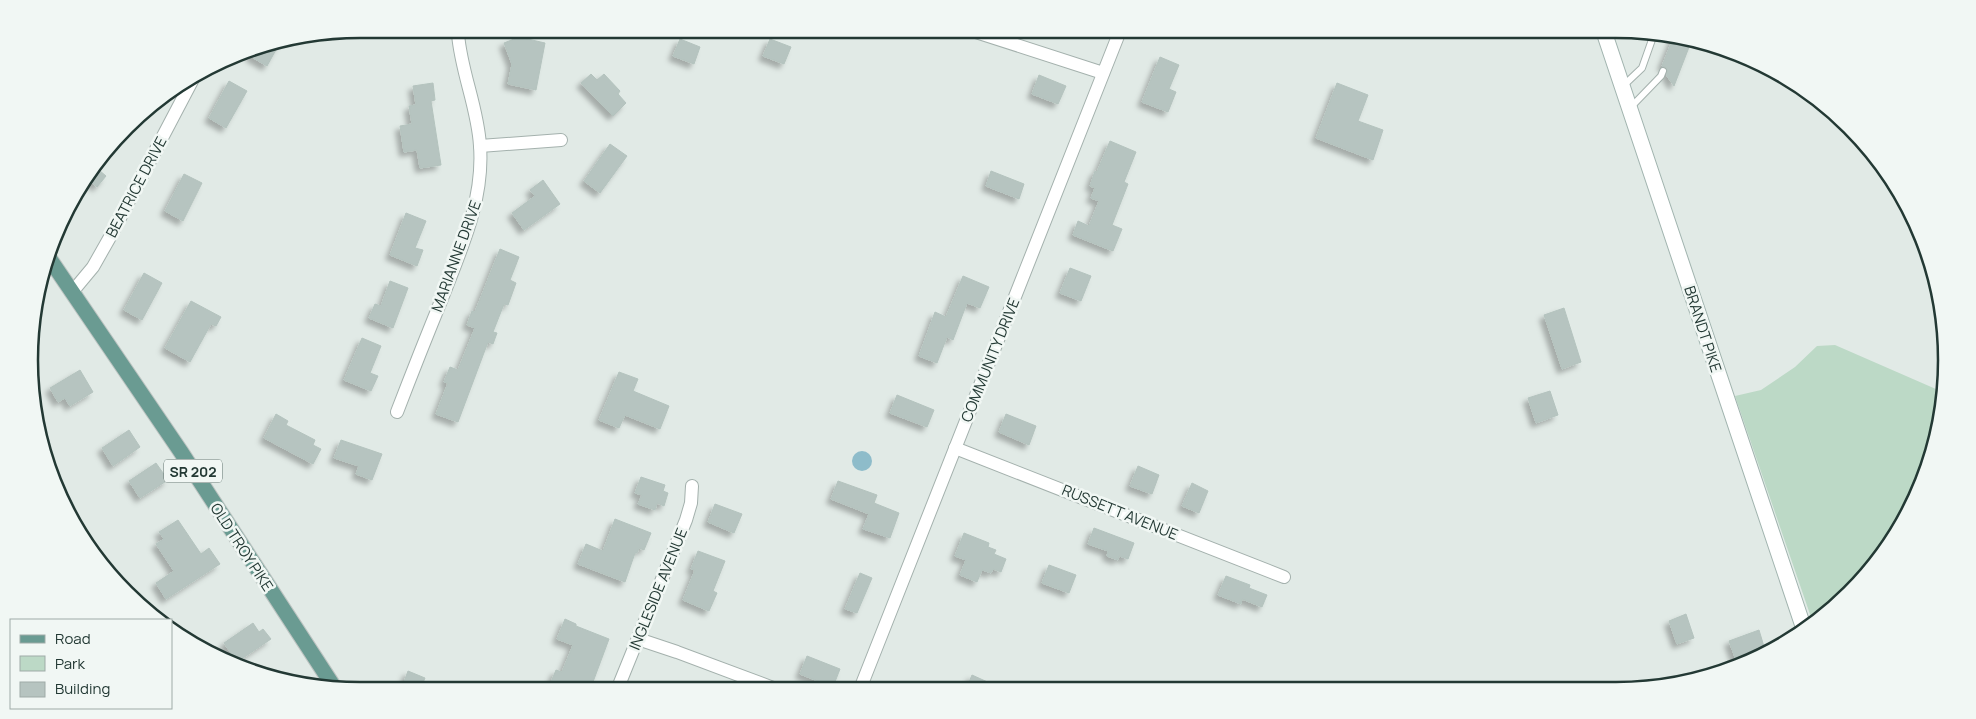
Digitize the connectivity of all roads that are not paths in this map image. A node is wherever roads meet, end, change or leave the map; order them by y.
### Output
1 (459, 38) edge
2 (994, 38) edge
3 (1117, 38) edge
4 (1606, 38) edge
5 (1652, 39) edge
6 (1664, 71) dead end
7 (1103, 74) junction
8 (189, 87) edge
9 (1622, 87) junction
10 (1629, 108) junction
11 (561, 140) dead end
12 (480, 146) junction
13 (53, 262) edge
14 (73, 291) junction
15 (396, 412) dead end
16 (955, 448) junction
17 (692, 486) dead end
18 (1284, 577) dead end
19 (1802, 622) edge
20 (638, 639) junction
21 (330, 680) edge
22 (620, 682) edge
23 (757, 682) edge
24 (863, 682) edge

1 - 12 street, MARIANNE DRIVE
2 - 7 street
3 - 7 street, COMMUNITY DRIVE
4 - 9 main road, BRANDT PIKE
5 - 9 lane
6 - 10 lane
7 - 16 street, COMMUNITY DRIVE
8 - 14 street, BEATRICE DRIVE
9 - 10 main road, BRANDT PIKE
10 - 19 main road, BRANDT PIKE
11 - 12 street
12 - 15 street, MARIANNE DRIVE
13 - 14 main road, OLD TROY PIKE / SR 202
14 - 21 main road, OLD TROY PIKE / SR 202
16 - 18 street, RUSSETT AVENUE
16 - 24 street, COMMUNITY DRIVE
17 - 20 street, INGLESIDE AVENUE
20 - 22 street, INGLESIDE AVENUE
20 - 23 street

